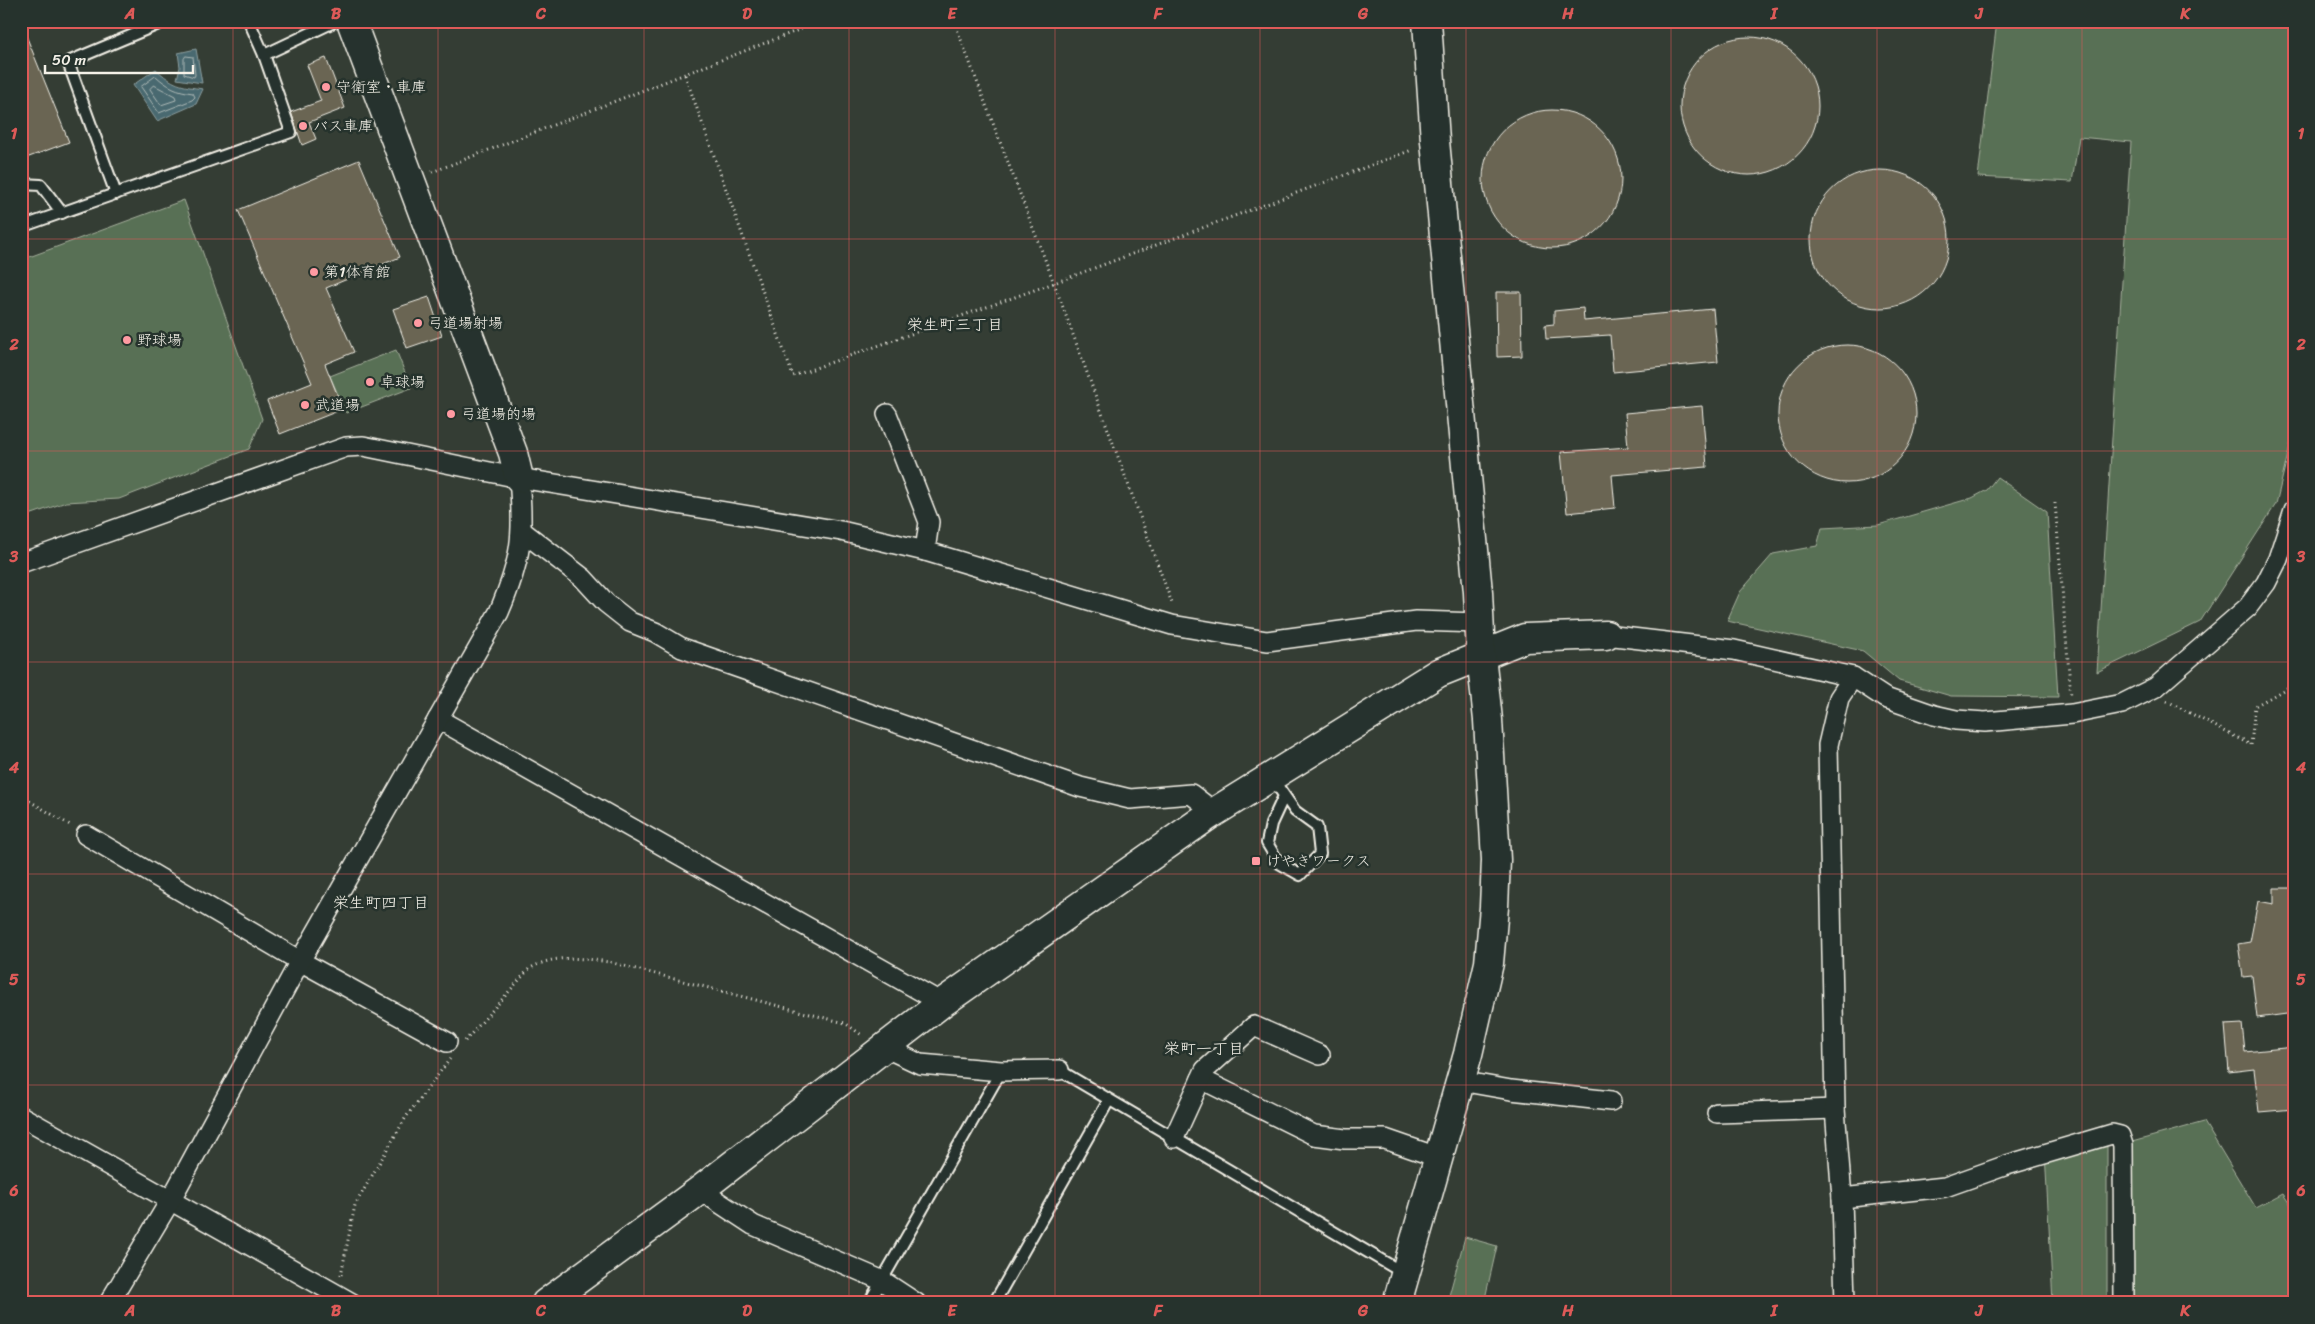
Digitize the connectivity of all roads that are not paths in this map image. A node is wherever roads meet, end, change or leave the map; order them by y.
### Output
1 (166, 21) edge
2 (249, 21) edge
3 (336, 21) edge
4 (351, 21) edge
5 (1427, 21) edge
6 (264, 55) junction
7 (21, 184) edge
8 (116, 194) junction
9 (62, 213) junction
10 (21, 227) edge
11 (887, 414) dead end
12 (519, 478) junction
13 (2294, 510) edge
14 (522, 531) junction
15 (925, 550) junction
16 (21, 563) edge
17 (1479, 623) junction
18 (1606, 634) joint
19 (1481, 656) junction
20 (1853, 677) junction
21 (438, 719) junction
22 (1277, 786) junction
23 (1208, 816) junction
24 (86, 834) road end
25 (300, 961) junction
26 (942, 1002) junction
27 (875, 1042) junction
28 (455, 1046) road end
29 (1320, 1054) dead end
30 (1058, 1070) joint
31 (1001, 1071) junction
32 (1201, 1079) junction
33 (1460, 1081) junction
34 (1109, 1100) junction
35 (1611, 1101) dead end
36 (1835, 1109) junction
37 (1717, 1113) dead end
38 (21, 1116) edge
39 (1174, 1138) junction
40 (1437, 1157) junction
41 (700, 1190) junction
42 (1842, 1198) junction
43 (170, 1201) junction
44 (1406, 1274) junction
45 (881, 1280) junction
46 (345, 1299) edge
47 (553, 1301) edge
48 (109, 1303) edge
49 (869, 1303) edge
50 (916, 1303) edge
51 (994, 1303) edge
52 (1397, 1303) edge
53 (1845, 1303) edge
54 (2124, 1303) edge

1 - 8 lane
2 - 6 lane
3 - 6 lane
4 - 12 street
5 - 17 street
6 - 8 lane
7 - 9 lane
8 - 9 lane
9 - 10 lane
11 - 15 street
12 - 14 street
12 - 15 street
12 - 16 street
13 - 20 street
14 - 21 street
14 - 23 street
15 - 17 street
17 - 19 street
18 - 19 street
18 - 20 street
19 - 22 street
19 - 33 street
20 - 36 street
21 - 25 street
21 - 26 street
22 - 22 lane
22 - 23 street
23 - 26 street
24 - 25 street
25 - 28 street
25 - 43 street
26 - 27 street
27 - 31 street
27 - 41 street
29 - 32 street
30 - 31 street
30 - 34 lane
31 - 45 lane
32 - 39 street
32 - 40 street
33 - 35 street
33 - 40 street
34 - 39 lane
34 - 51 lane
36 - 37 street
36 - 42 street
38 - 43 street
39 - 44 lane
40 - 44 street
41 - 45 street
41 - 47 street
42 - 53 street
42 - 54 street
43 - 46 street
43 - 48 street
44 - 52 street
45 - 49 lane
45 - 50 street

